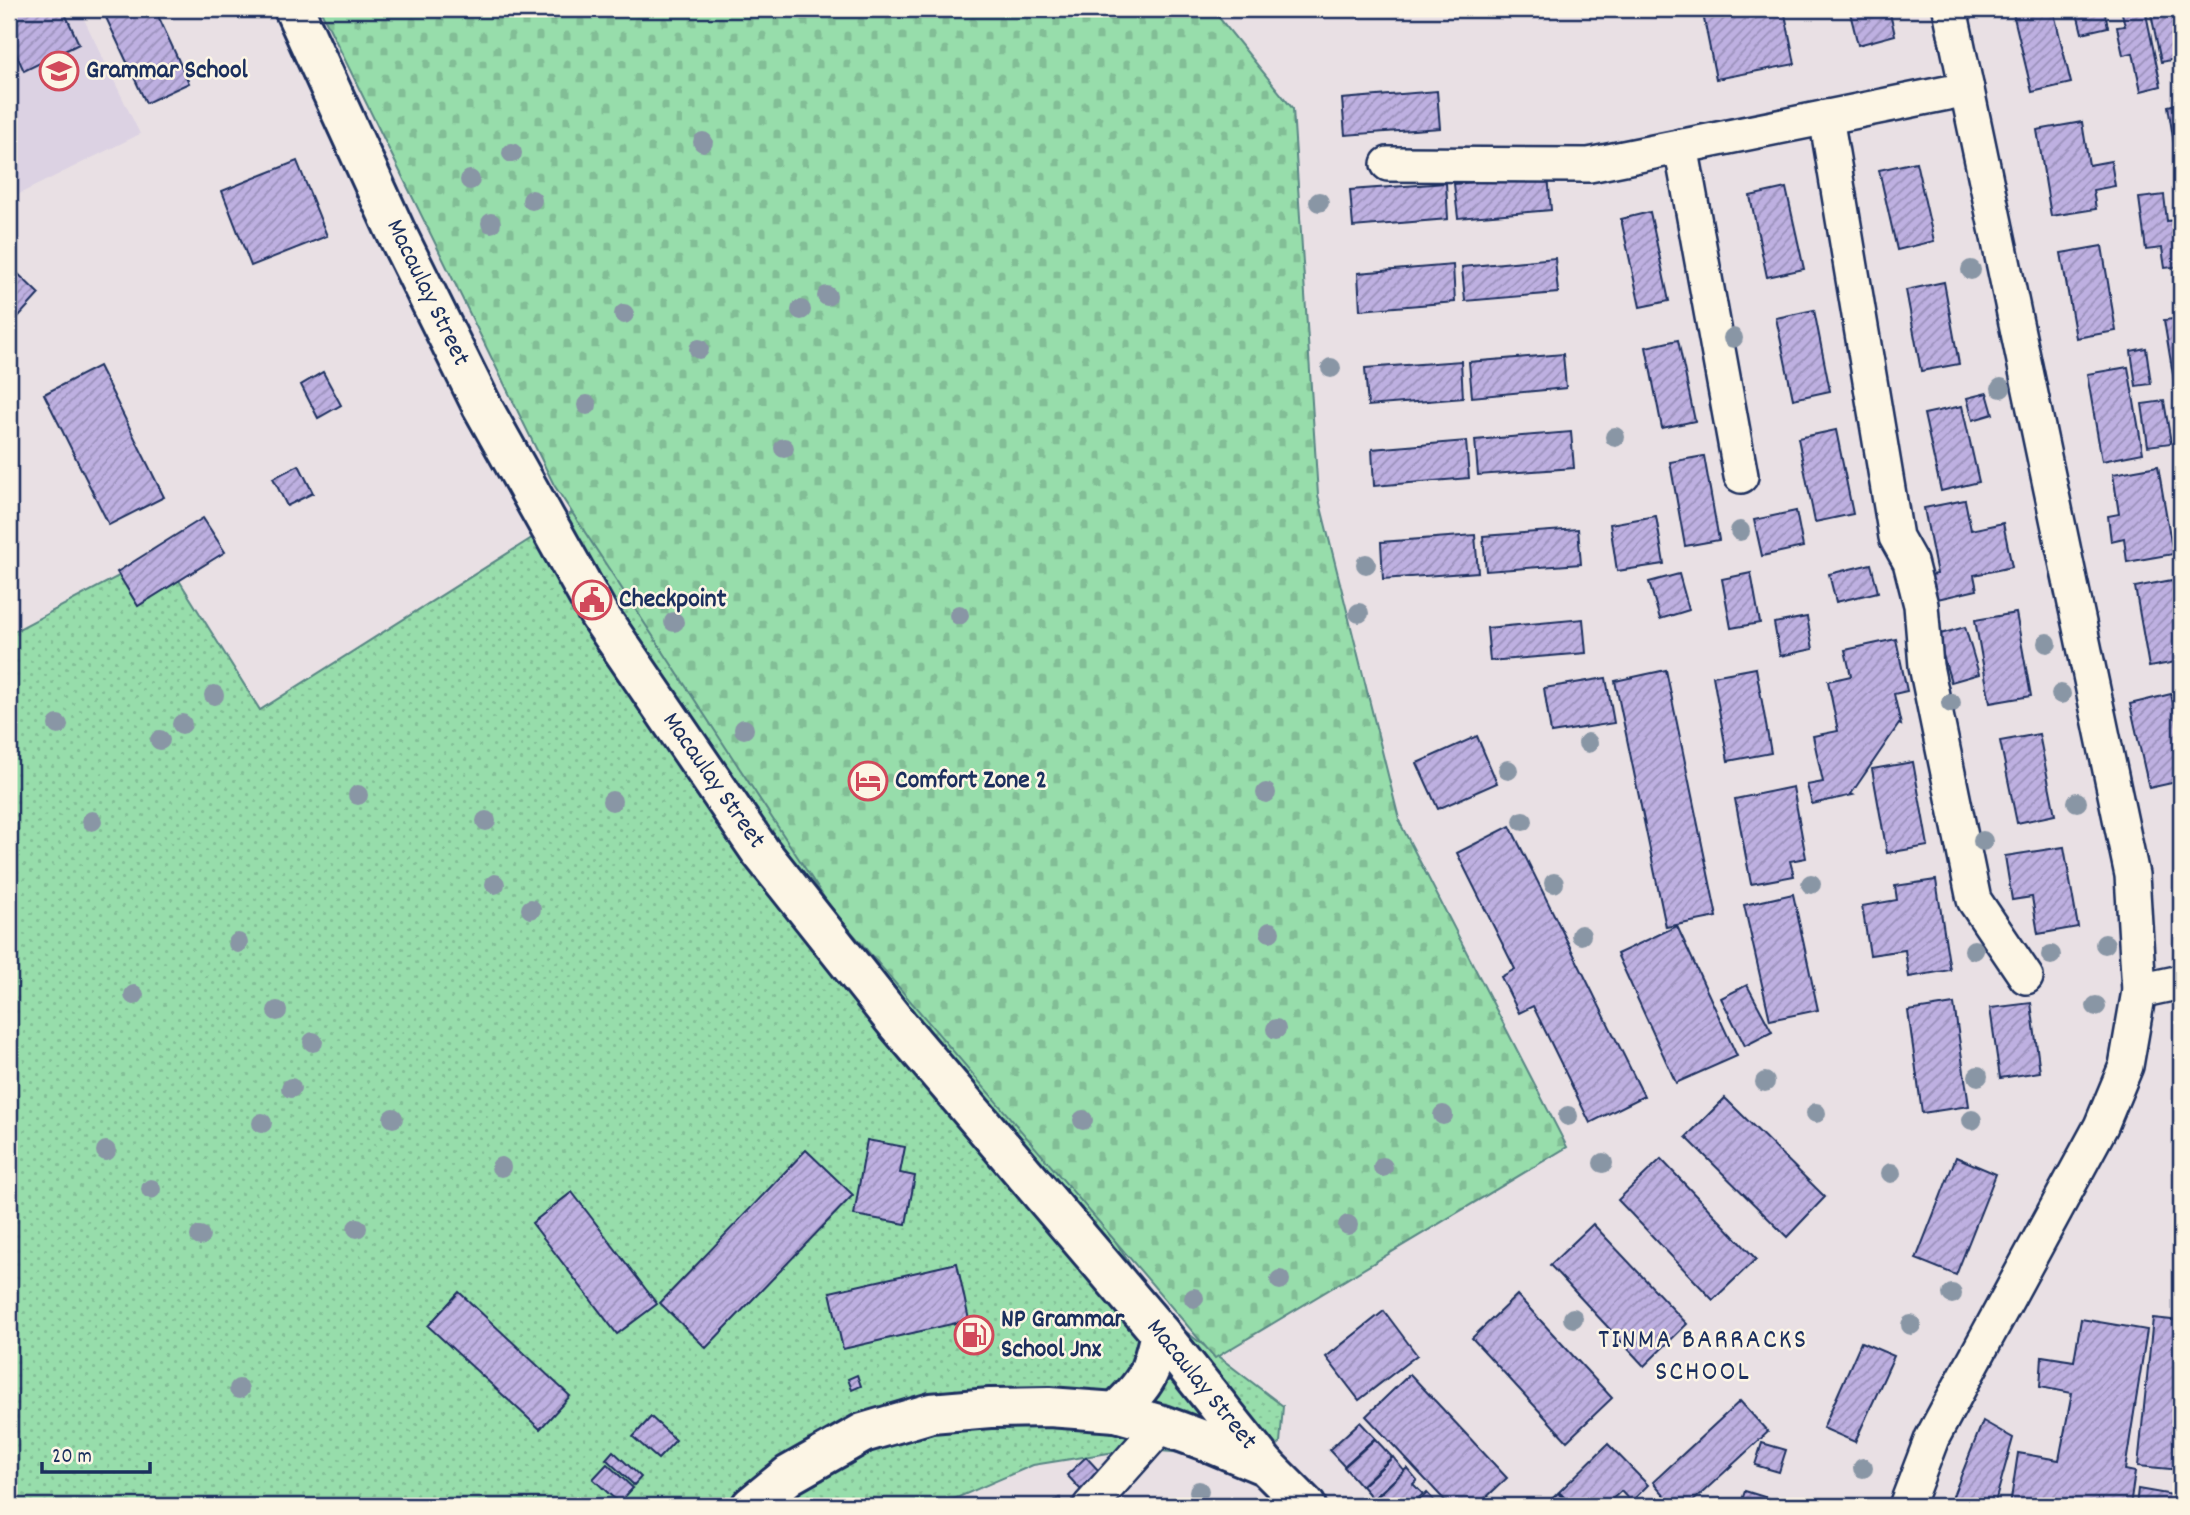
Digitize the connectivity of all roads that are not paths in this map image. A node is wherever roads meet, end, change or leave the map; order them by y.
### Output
1 (294, 9) edge
2 (1950, 9) edge
3 (1967, 89) junction
4 (1826, 117) junction
5 (1681, 146) junction
6 (1388, 164) dead end
7 (1741, 476) dead end
8 (2026, 977) dead end
9 (2181, 982) edge
10 (2139, 991) junction
11 (1160, 1334) junction
12 (1116, 1412) junction
13 (1162, 1425) junction
14 (1266, 1466) junction
15 (751, 1506) edge
16 (1090, 1506) edge
17 (1306, 1506) edge
18 (1906, 1506) edge

1 - 11 street, Macaulay Street
2 - 3 street
3 - 4 street
3 - 10 street
4 - 5 street
4 - 8 street
5 - 6 street
5 - 7 street
9 - 10 street
10 - 18 street
11 - 12 street
11 - 14 street, Macaulay Street
12 - 13 street
12 - 15 street
13 - 14 street
13 - 16 street
14 - 17 street, Macaulay Street

